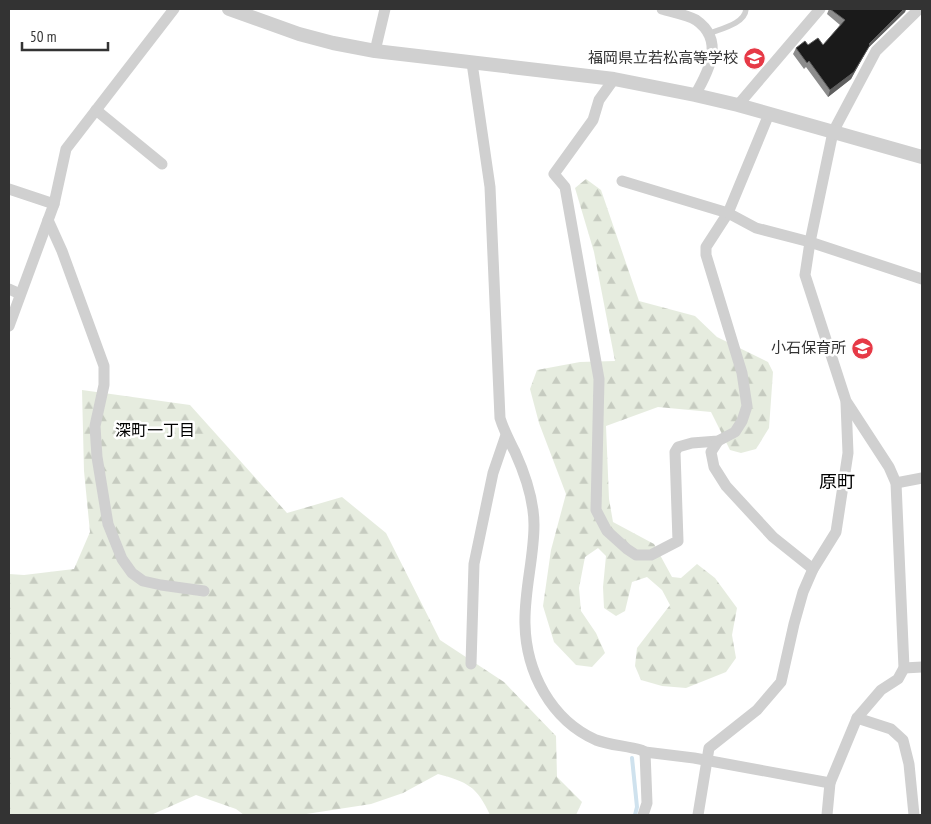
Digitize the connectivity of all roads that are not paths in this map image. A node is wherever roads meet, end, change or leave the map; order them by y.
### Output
1 (174, 9) edge
2 (229, 9) edge
3 (385, 9) edge
4 (662, 9) edge
5 (746, 9) edge
6 (820, 9) edge
7 (919, 9) edge
8 (708, 34) junction
9 (375, 51) junction
10 (472, 63) junction
11 (614, 79) junction
12 (695, 95) junction
13 (738, 105) junction
14 (96, 110) junction
15 (769, 114) junction
16 (833, 132) junction
17 (922, 157) edge
18 (162, 164) dead end
19 (622, 181) dead end
20 (9, 189) edge
21 (54, 204) junction
22 (728, 213) junction
23 (48, 220) junction
24 (810, 242) junction
25 (921, 274) edge
26 (9, 289) edge
27 (20, 294) junction
28 (9, 326) edge
29 (846, 401) junction
30 (506, 436) junction
31 (718, 441) junction
32 (922, 478) edge
33 (896, 483) junction
34 (813, 569) junction
35 (204, 591) dead end
36 (471, 664) dead end
37 (922, 667) edge
38 (904, 668) junction
39 (857, 718) junction
40 (645, 752) junction
41 (708, 762) junction
42 (830, 783) junction
43 (643, 815) edge
44 (698, 815) edge
45 (827, 815) edge
46 (914, 815) edge

1 - 14 street
2 - 9 street
3 - 9 street
4 - 8 street
5 - 8 lane
6 - 13 street
7 - 16 street
8 - 12 street
9 - 10 street
10 - 11 street
10 - 30 street
11 - 12 street
11 - 31 street
12 - 13 street
13 - 15 street
14 - 18 street
14 - 21 street
15 - 16 street
15 - 22 street
16 - 17 street
16 - 24 street
19 - 22 street
20 - 21 street
21 - 23 street
22 - 24 street
22 - 31 street
23 - 27 street
23 - 35 street
24 - 25 street
24 - 29 street
26 - 27 street
27 - 28 street
29 - 33 street
29 - 34 street
30 - 36 street
30 - 40 street
31 - 34 street
32 - 33 street
33 - 38 street
34 - 41 street
37 - 38 street
38 - 39 street
39 - 42 street
39 - 46 street
40 - 41 street
40 - 43 street
41 - 42 street
41 - 44 street
42 - 45 street

